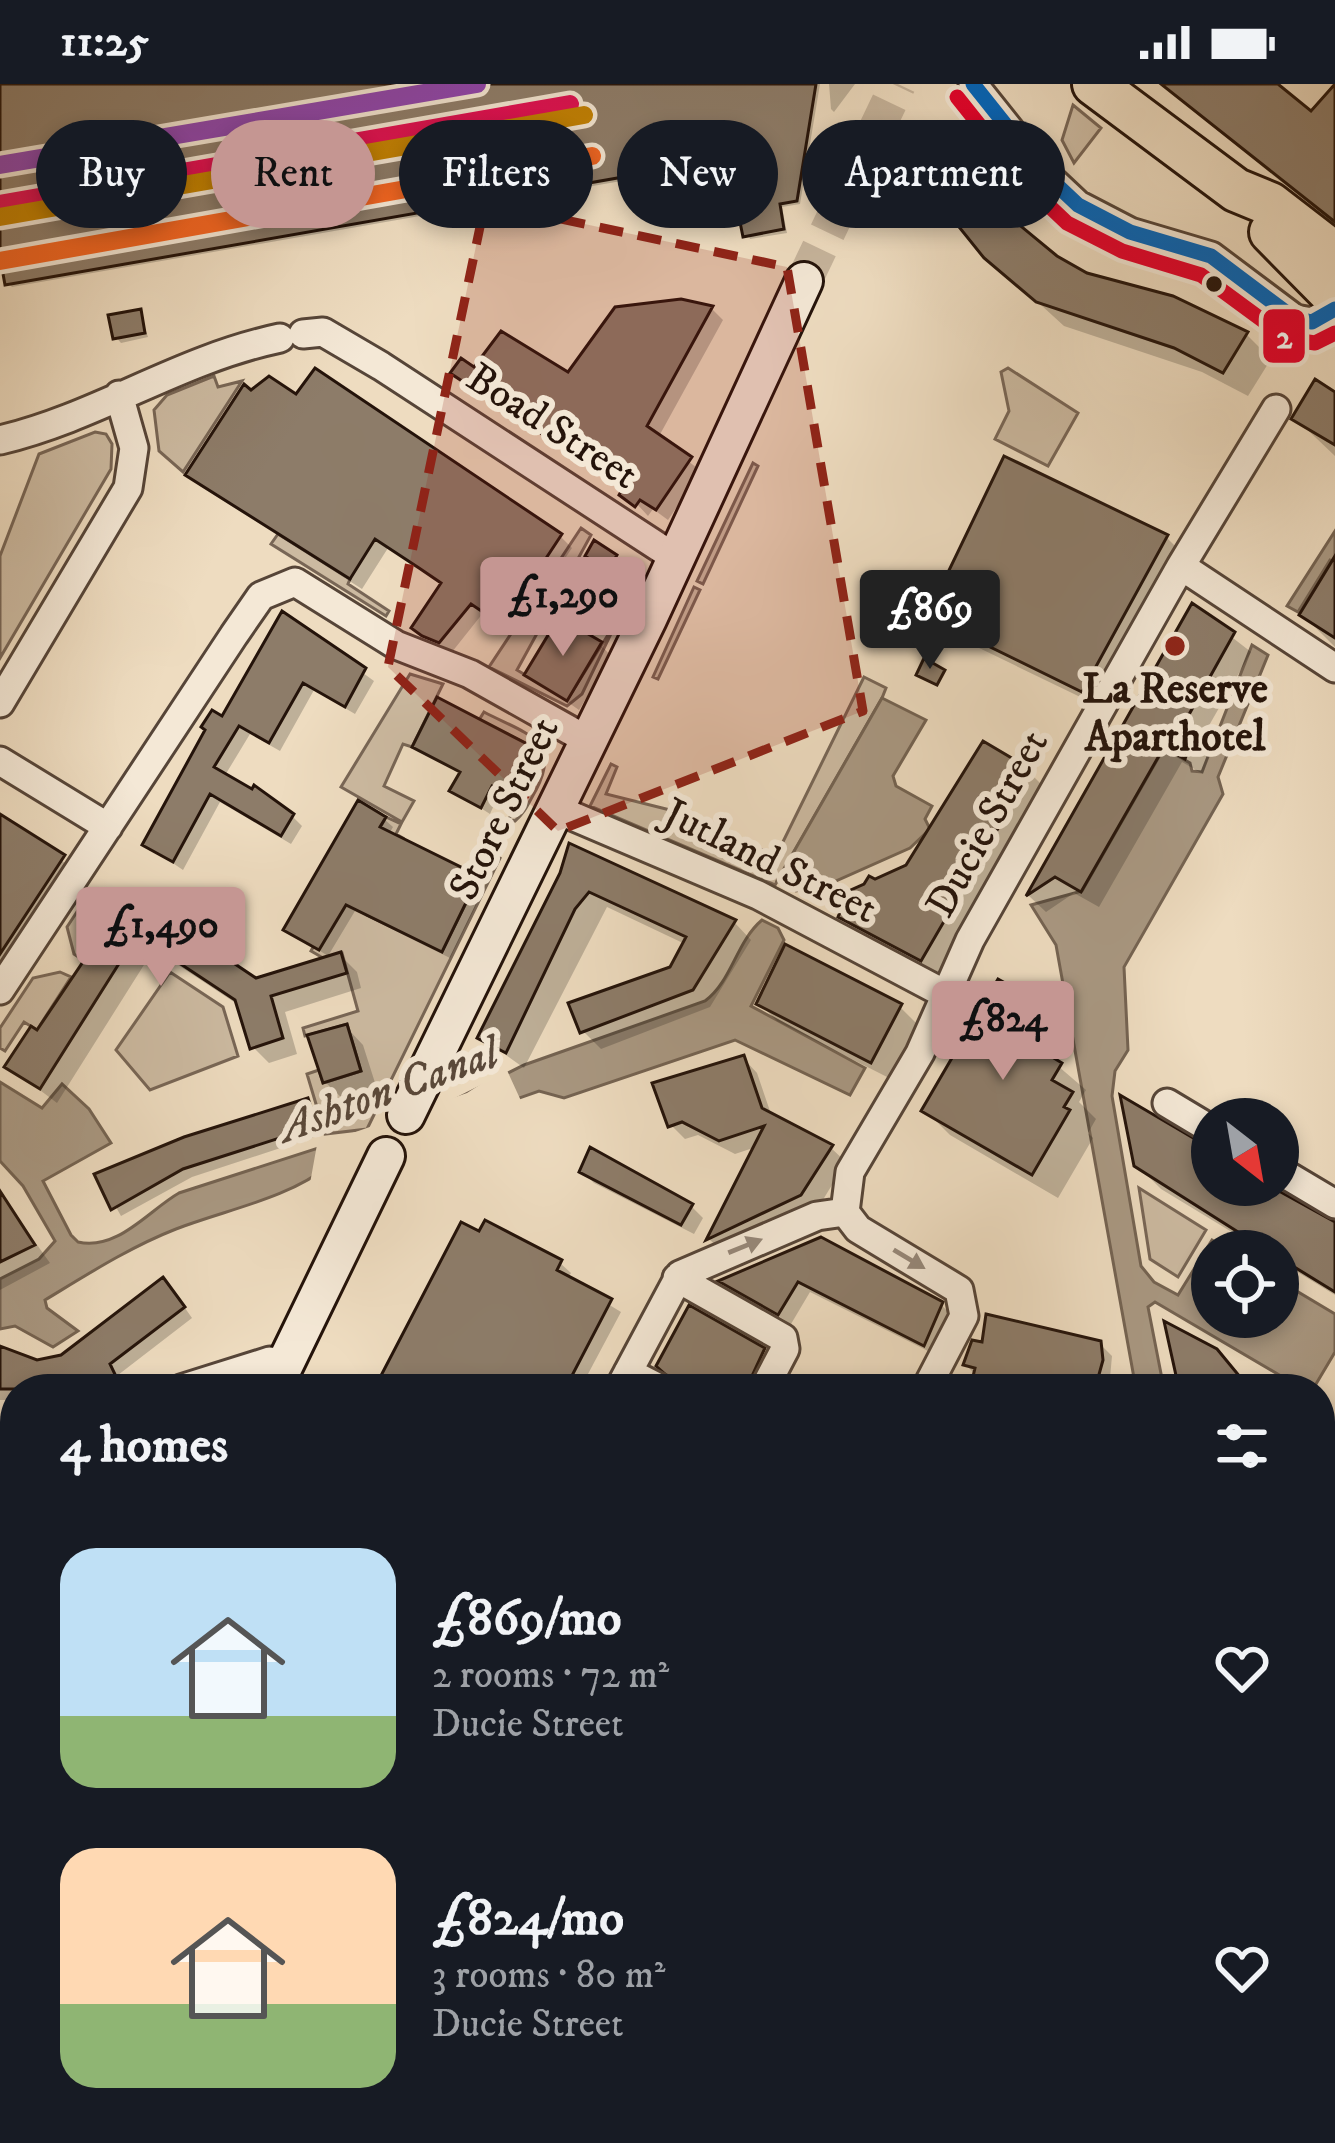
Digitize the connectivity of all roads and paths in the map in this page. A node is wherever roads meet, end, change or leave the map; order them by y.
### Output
1 (973, 84) edge
2 (1094, 84) edge
3 (1236, 190) junction
4 (1335, 254) edge
5 (804, 281) tunnel mouth
6 (1329, 308) edge
7 (119, 395) junction
8 (1276, 409) dead end
9 (0, 440) edge
10 (677, 559) junction
11 (1180, 566) junction
12 (1335, 668) edge
13 (0, 703) edge
14 (589, 741) junction
15 (0, 761) edge
16 (556, 809) junction
17 (108, 827) junction
18 (0, 990) edge
19 (945, 994) junction
20 (1167, 1103) dead end
21 (406, 1114) dead end
22 (1191, 1117) edge
23 (386, 1156) dead end
24 (1299, 1183) edge
25 (1335, 1204) edge
26 (845, 1212) junction
27 (677, 1279) junction
28 (229, 1374) edge
29 (276, 1374) edge
30 (279, 1374) edge
31 (626, 1374) edge
32 (772, 1374) edge
33 (934, 1374) edge

1 - 6 street
2 - 3 main road
3 - 4 main road
3 - 6 main road
5 - 10 street, Store Street
7 - 9 street
7 - 10 street, Boad Street
7 - 13 street
8 - 11 street, Ducie Street
10 - 14 street, Store Street
11 - 12 street
11 - 19 street, Ducie Street
14 - 16 street, Store Street
14 - 17 street
15 - 17 street
16 - 19 street, Jutland Street
16 - 21 street, Store Street
17 - 18 street
19 - 26 street, Ducie Street
20 - 22 street
23 - 30 street
24 - 25 street
27 -> 26 street
26 -> 33 street
27 - 31 street
27 - 32 street
28 - 29 street

